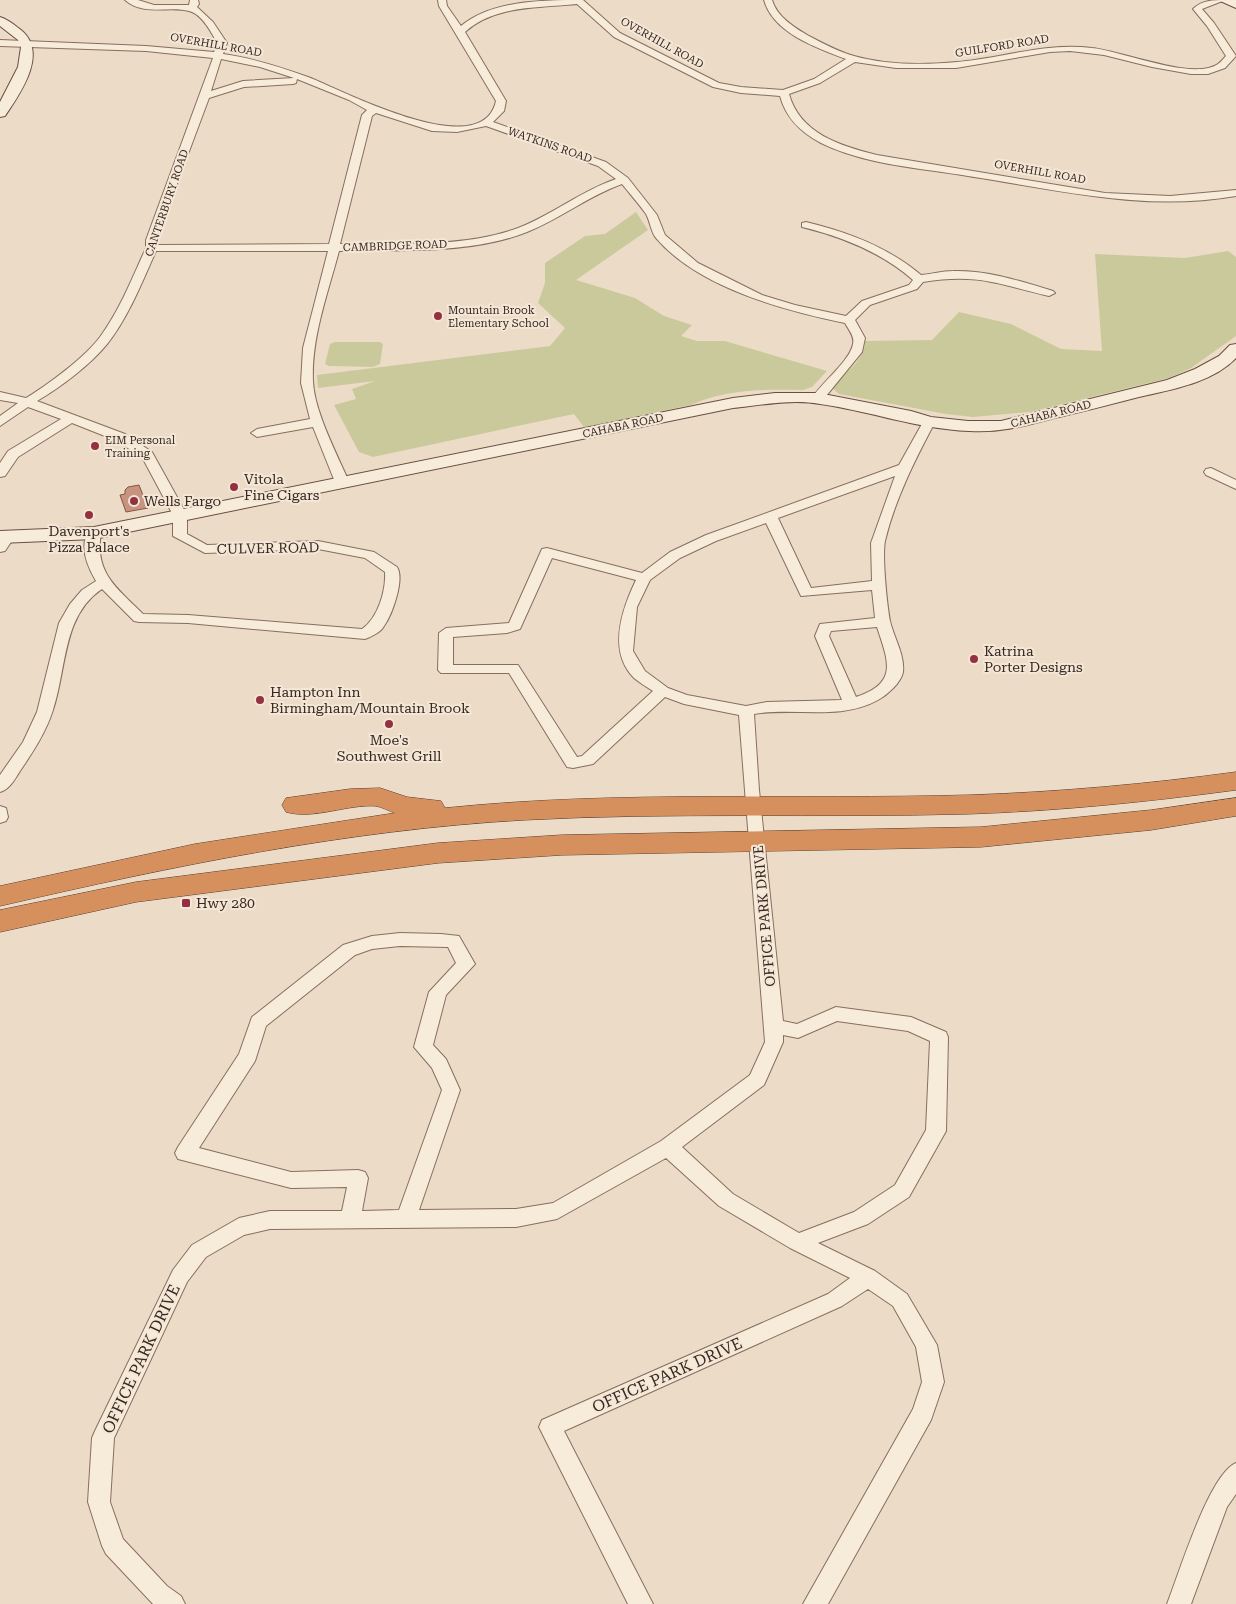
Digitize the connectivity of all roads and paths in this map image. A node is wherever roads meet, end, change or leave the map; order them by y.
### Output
1 (129, 0) edge
2 (442, 0) edge
3 (768, 0) edge
4 (1222, 0) edge
5 (579, 1) edge
6 (193, 4) edge
7 (1236, 4) edge
8 (0, 21) edge
9 (460, 31) junction
10 (0, 43) edge
11 (27, 44) junction
12 (219, 56) junction
13 (853, 59) junction
14 (305, 80) junction
15 (784, 93) junction
16 (205, 96) junction
17 (374, 110) junction
18 (0, 113) edge
19 (488, 124) junction
20 (624, 180) junction
21 (1236, 193) edge
22 (806, 225) dead end
23 (152, 248) junction
24 (334, 248) junction
25 (919, 280) junction
26 (1049, 293) dead end
27 (849, 320) junction
28 (1236, 349) edge
29 (820, 394) junction
30 (0, 396) edge
31 (27, 402) junction
32 (71, 419) junction
33 (0, 422) edge
34 (317, 422) junction
35 (929, 422) junction
36 (257, 433) dead end
37 (904, 468) junction
38 (1211, 472) dead end
39 (0, 473) edge
40 (342, 482) junction
41 (1236, 485) edge
42 (180, 515) junction
43 (770, 518) junction
44 (94, 533) junction
45 (2, 541) edge
46 (644, 578) junction
47 (104, 582) junction
48 (877, 585) junction
49 (883, 622) junction
50 (663, 691) junction
51 (851, 704) junction
52 (746, 711) junction
53 (1236, 781) edge
54 (0, 787) edge
55 (296, 805) dead end
56 (1236, 806) edge
57 (753, 807) junction
58 (0, 812) edge
59 (480, 814) junction
60 (0, 817) edge
61 (757, 843) junction
62 (244, 844) junction
63 (230, 879) junction
64 (0, 896) edge
65 (0, 914) edge
66 (0, 921) edge
67 (774, 1026) junction
68 (668, 1148) junction
69 (351, 1219) junction
70 (406, 1219) junction
71 (796, 1242) junction
72 (868, 1277) junction
73 (1236, 1474) edge
74 (173, 1604) edge
75 (641, 1604) edge
76 (815, 1604) edge
77 (1179, 1604) edge

1 - 6 street
2 - 9 street
3 - 13 street
4 - 7 street
4 - 13 street, GUILFORD ROAD
5 - 9 street, OVERHILL ROAD
5 - 15 street, OVERHILL ROAD
6 - 12 street, CANTERBURY ROAD
8 - 11 street
9 - 19 street
10 - 11 street, OVERHILL ROAD
11 - 12 street, OVERHILL ROAD
11 - 18 street
12 - 14 street, OVERHILL ROAD
12 - 16 street, CANTERBURY ROAD
13 - 15 street
14 - 16 street
14 - 17 street, OVERHILL ROAD
15 - 21 street, OVERHILL ROAD
16 - 23 street, CANTERBURY ROAD
17 - 19 street, OVERHILL ROAD
17 - 24 street
19 - 20 street, WATKINS ROAD
20 - 24 street, CAMBRIDGE ROAD
20 - 27 street, WATKINS ROAD
22 - 25 street
23 - 24 street, CAMBRIDGE ROAD
23 - 31 street, CANTERBURY ROAD
24 - 34 street
25 - 26 street
25 - 27 street
27 - 29 street
28 - 35 street, CAHABA ROAD
29 - 35 street, CAHABA ROAD
29 - 40 street, CAHABA ROAD
30 - 31 street, CULVER ROAD
31 - 32 street, CULVER ROAD
31 - 33 street, CANTERBURY ROAD
32 - 39 street
32 - 42 street, CULVER ROAD
34 - 36 street
34 - 40 street
35 - 37 street
37 - 43 street
37 - 48 street
38 - 41 street
40 - 42 street, CAHABA ROAD
42 - 44 street, CAHABA ROAD
42 - 47 street, CULVER ROAD
43 - 46 street
43 - 48 street
44 - 45 street, CAHABA ROAD
44 - 47 street
46 - 50 street
46 - 50 street
47 - 54 street
48 - 49 street
49 - 51 street
49 - 51 street
50 - 52 street
51 - 52 street
52 - 57 street, OFFICE PARK DRIVE
53 - 57 highway
55 - 59 highway
56 - 61 highway
57 - 59 highway
57 - 61 street, OFFICE PARK DRIVE
58 - 60 street
59 - 62 highway
59 - 63 highway
61 - 63 highway
61 - 67 street, OFFICE PARK DRIVE
62 - 64 highway
62 - 65 highway
63 - 66 highway
67 - 68 street, OFFICE PARK DRIVE
67 - 71 street
68 - 70 street, OFFICE PARK DRIVE
68 - 71 street
69 - 70 street, OFFICE PARK DRIVE
69 - 70 street
69 - 74 street, OFFICE PARK DRIVE
71 - 72 street
72 - 75 street, OFFICE PARK DRIVE
72 - 76 street
73 - 77 street

